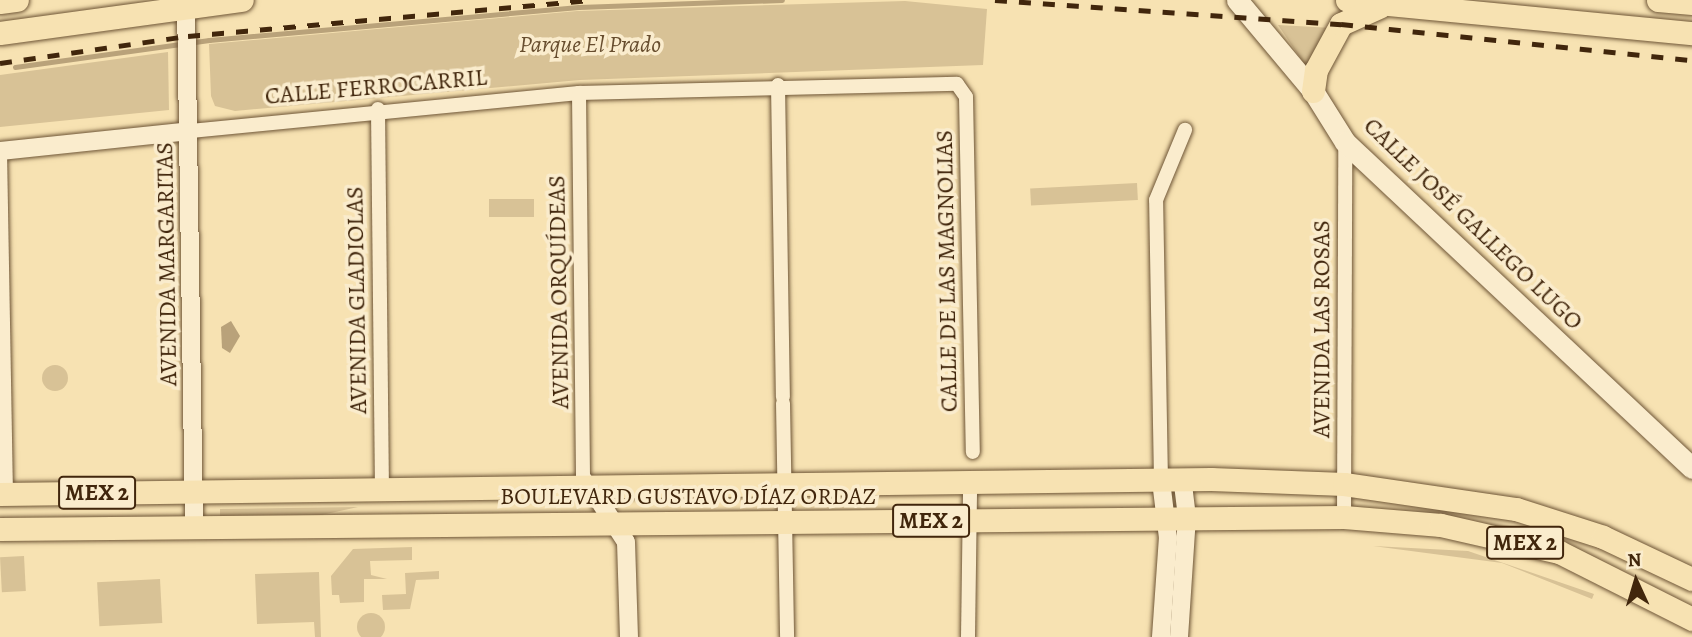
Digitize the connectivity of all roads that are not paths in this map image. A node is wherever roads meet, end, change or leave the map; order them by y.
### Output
1 (17, 0) edge
2 (242, 0) edge
3 (1237, 0) edge
4 (1346, 0) edge
5 (1658, 0) edge
6 (0, 2) edge
7 (186, 3) edge
8 (1692, 3) edge
9 (1391, 4) junction
10 (0, 33) edge
11 (1692, 33) edge
12 (778, 85) junction
13 (965, 90) joint
14 (1313, 91) junction
15 (579, 93) junction
16 (378, 109) junction
17 (190, 131) junction
18 (1185, 131) dead end
19 (1345, 142) junction
20 (0, 151) edge
21 (973, 452) dead end
22 (1692, 468) edge
23 (1171, 480) junction
24 (1344, 484) junction
25 (970, 486) junction
26 (784, 487) junction
27 (592, 488) junction
28 (382, 490) junction
29 (194, 492) junction
30 (3, 494) edge
31 (1343, 516) junction
32 (1177, 517) junction
33 (969, 520) junction
34 (786, 523) junction
35 (613, 524) junction
36 (194, 528) junction
37 (0, 529) edge
38 (1692, 579) edge
39 (1692, 619) edge
40 (629, 637) edge
41 (787, 637) edge
42 (968, 637) edge
43 (1161, 637) edge
44 (1179, 637) edge

1 - 6 main road
2 - 7 main road
3 - 14 main road, CALLE JOSÉ GALLEGO LUGO
4 - 9 main road
5 - 8 main road
7 - 10 main road
7 - 17 street, AVENIDA MARGARITAS
9 - 11 main road
9 - 14 main road
12 - 13 street, CALLE FERROCARRIL
12 - 15 street, CALLE FERROCARRIL
12 - 26 street
13 - 21 street, CALLE DE LAS MAGNOLIAS
14 - 19 main road, CALLE JOSÉ GALLEGO LUGO
15 - 16 street, CALLE FERROCARRIL
15 - 27 street, AVENIDA ORQUÍDEAS
16 - 17 street, CALLE FERROCARRIL
16 - 28 street, AVENIDA GLADIOLAS
17 - 20 street, CALLE FERROCARRIL
17 - 29 street, AVENIDA MARGARITAS
18 - 23 street
19 - 22 main road, CALLE JOSÉ GALLEGO LUGO
19 - 24 street, AVENIDA LAS ROSAS
20 - 30 street
23 - 24 main road, BOULEVARD GUSTAVO DÍAZ ORDAZ / MEX 2
23 - 25 main road, BOULEVARD GUSTAVO DÍAZ ORDAZ / MEX 2
23 - 32 street
24 - 31 street, AVENIDA LAS ROSAS
24 - 38 main road, BOULEVARD GUSTAVO DÍAZ ORDAZ / MEX 2
25 - 26 main road, BOULEVARD GUSTAVO DÍAZ ORDAZ / MEX 2
25 - 33 street
26 - 27 main road, BOULEVARD GUSTAVO DÍAZ ORDAZ / MEX 2
26 - 34 street
27 - 28 main road, BOULEVARD GUSTAVO DÍAZ ORDAZ / MEX 2
27 - 35 street
28 - 29 main road, BOULEVARD GUSTAVO DÍAZ ORDAZ / MEX 2
29 - 30 main road, BOULEVARD GUSTAVO DÍAZ ORDAZ / MEX 2
29 - 36 street, AVENIDA MARGARITAS
31 - 32 main road, BOULEVARD GUSTAVO DÍAZ ORDAZ / MEX 2
31 - 39 main road, BOULEVARD GUSTAVO DÍAZ ORDAZ / MEX 2
32 - 33 main road, BOULEVARD GUSTAVO DÍAZ ORDAZ / MEX 2
32 - 43 street
32 - 44 street
33 - 34 main road, BOULEVARD GUSTAVO DÍAZ ORDAZ / MEX 2
33 - 42 street
34 - 35 main road, BOULEVARD GUSTAVO DÍAZ ORDAZ / MEX 2
34 - 41 street
35 - 36 main road, BOULEVARD GUSTAVO DÍAZ ORDAZ / MEX 2
35 - 40 street
36 - 37 main road, BOULEVARD GUSTAVO DÍAZ ORDAZ / MEX 2

